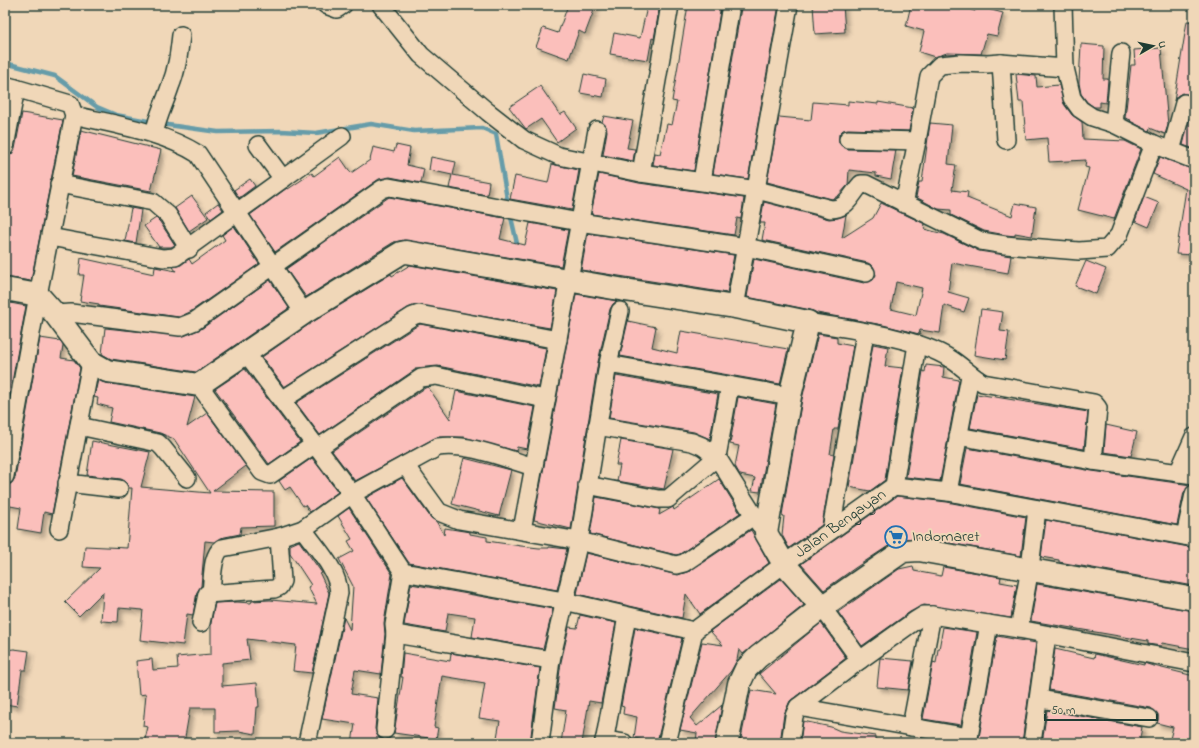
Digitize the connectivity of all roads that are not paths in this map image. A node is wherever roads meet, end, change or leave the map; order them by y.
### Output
1 (326, 5) edge
2 (343, 5) edge
3 (381, 5) edge
4 (670, 5) edge
5 (731, 5) edge
6 (789, 5) edge
7 (1063, 5) edge
8 (181, 35) dead end
9 (1121, 53) dead end
10 (1001, 63) junction
11 (1065, 68) junction
12 (10, 87) edge
13 (1184, 103) dead end
14 (74, 115) junction
15 (1114, 124) junction
16 (156, 126) junction
17 (597, 130) dead end
18 (342, 136) dead end
19 (848, 139) dead end
20 (917, 140) junction
21 (1006, 140) dead end
22 (1154, 144) junction
23 (258, 145) dead end
24 (5, 147) edge
25 (1171, 151) junction
26 (1194, 160) edge
27 (592, 162) junction
28 (641, 173) junction
29 (283, 178) junction
30 (702, 181) junction
31 (59, 184) junction
32 (757, 190) junction
33 (904, 204) junction
34 (237, 211) junction
35 (579, 222) junction
36 (50, 237) junction
37 (746, 247) junction
38 (189, 249) junction
39 (274, 266) junction
40 (866, 273) dead end
41 (569, 280) junction
42 (5, 289) edge
43 (38, 295) junction
44 (735, 307) junction
45 (620, 311) dead end
46 (304, 313) junction
47 (55, 314) junction
48 (808, 322) junction
49 (865, 333) junction
50 (558, 340) junction
51 (917, 344) junction
52 (246, 353) junction
53 (91, 362) junction
54 (608, 364) junction
55 (970, 376) junction
56 (199, 385) junction
57 (730, 385) junction
58 (790, 396) junction
59 (546, 399) junction
60 (282, 400) junction
61 (79, 426) junction
62 (597, 426) junction
63 (958, 436) junction
64 (1194, 437) edge
65 (316, 446) junction
66 (717, 457) junction
67 (1093, 461) junction
68 (405, 465) junction
69 (534, 467) junction
70 (1186, 474) edge
71 (5, 476) edge
72 (187, 478) dead end
73 (67, 483) junction
74 (587, 485) junction
75 (894, 486) junction
76 (119, 489) dead end
77 (948, 492) junction
78 (352, 494) junction
79 (1194, 494) edge
80 (1037, 509) junction
81 (754, 515) junction
82 (303, 528) junction
83 (59, 529) dead end
84 (522, 530) junction
85 (831, 530) junction
86 (766, 533) junction
87 (279, 537) junction
88 (1190, 537) edge
89 (578, 541) junction
90 (784, 564) junction
91 (1030, 568) junction
92 (403, 572) junction
93 (211, 592) junction
94 (1194, 599) edge
95 (564, 601) junction
96 (822, 607) junction
97 (932, 615) junction
98 (627, 616) junction
99 (201, 623) dead end
100 (989, 624) junction
101 (1019, 629) junction
102 (694, 631) junction
103 (395, 634) junction
104 (1047, 635) junction
105 (551, 660) junction
106 (860, 660) junction
107 (1194, 663) edge
108 (1040, 699) junction
109 (798, 707) junction
110 (1149, 718) dead end
111 (911, 727) junction
112 (385, 730) dead end
113 (969, 740) edge
114 (604, 742) edge
115 (307, 743) edge
116 (540, 743) edge
117 (624, 743) edge
118 (667, 743) edge
119 (727, 743) edge
120 (790, 743) edge
121 (1032, 743) edge

1 - 2 street
3 - 27 street
4 - 28 street
5 - 30 street
6 - 32 street
7 - 11 street
8 - 16 street
9 - 15 street
10 - 11 street
10 - 20 street
10 - 21 street
11 - 15 street
12 - 14 street
12 - 24 street
13 - 25 street
14 - 16 street
14 - 31 street
15 - 22 street
16 - 34 street
17 - 27 street
18 - 29 street
19 - 20 street
20 - 33 street
22 - 25 street
22 - 33 street
23 - 29 street
25 - 26 street
27 - 28 street
27 - 35 street
28 - 30 street
29 - 34 street
30 - 32 street
31 - 36 street
31 - 38 street
32 - 33 street
32 - 37 street
34 - 38 street
34 - 39 street
35 - 37 street
35 - 39 street
35 - 41 street
36 - 38 street
36 - 43 street
37 - 40 street
37 - 44 street
39 - 46 street
39 - 47 street
41 - 44 street
41 - 46 street
41 - 50 street
42 - 43 street
43 - 47 street
43 - 71 street
44 - 48 street
45 - 54 street
46 - 52 street
47 - 53 street
48 - 49 street
48 - 58 street
49 - 51 street
49 - 85 street
50 - 59 street
50 - 60 street
51 - 55 street
51 - 75 street
52 - 56 street
52 - 60 street
53 - 56 street
53 - 61 street
54 - 57 street
54 - 62 street
55 - 63 street
55 - 67 street
56 - 65 street
57 - 58 street
57 - 66 street
58 - 86 street
59 - 65 street
59 - 69 street
60 - 65 street
61 - 72 street
61 - 73 street
62 - 66 street
62 - 74 street
63 - 67 street
63 - 77 street
64 - 70 street
65 - 78 street
66 - 74 street
66 - 81 street
67 - 70 street
68 - 69 street
68 - 78 street
68 - 84 street
69 - 84 street
73 - 76 street
73 - 83 street
74 - 89 street
75 - 77 street, Jalan Bengayan
75 - 85 street, Jalan Bengayan
77 - 80 street, Jalan Bengayan
78 - 82 street
78 - 92 street
79 - 88 street
80 - 88 street, Jalan Bengayan
80 - 91 street
81 - 86 street
81 - 89 street
82 - 87 street
82 - 115 street
84 - 89 street
85 - 90 street, Jalan Bengayan
86 - 90 street
87 - 93 street
87 - 93 street
89 - 95 street
90 - 96 street
90 - 102 street, Jalan Bengayan
91 - 94 street
91 - 96 street
91 - 101 street
92 - 95 street
92 - 103 street
93 - 99 street
95 - 98 street
95 - 105 street
96 - 106 street
96 - 119 street
97 - 100 street
97 - 106 street
97 - 111 street
98 - 102 street
98 - 114 street
100 - 101 street
100 - 113 street
101 - 104 street
102 - 118 street
103 - 105 street
103 - 112 street
104 - 107 street
104 - 108 street
105 - 116 street
106 - 109 street
108 - 110 street
108 - 121 street
109 - 111 street
109 - 120 street
111 - 113 street
114 - 117 street

